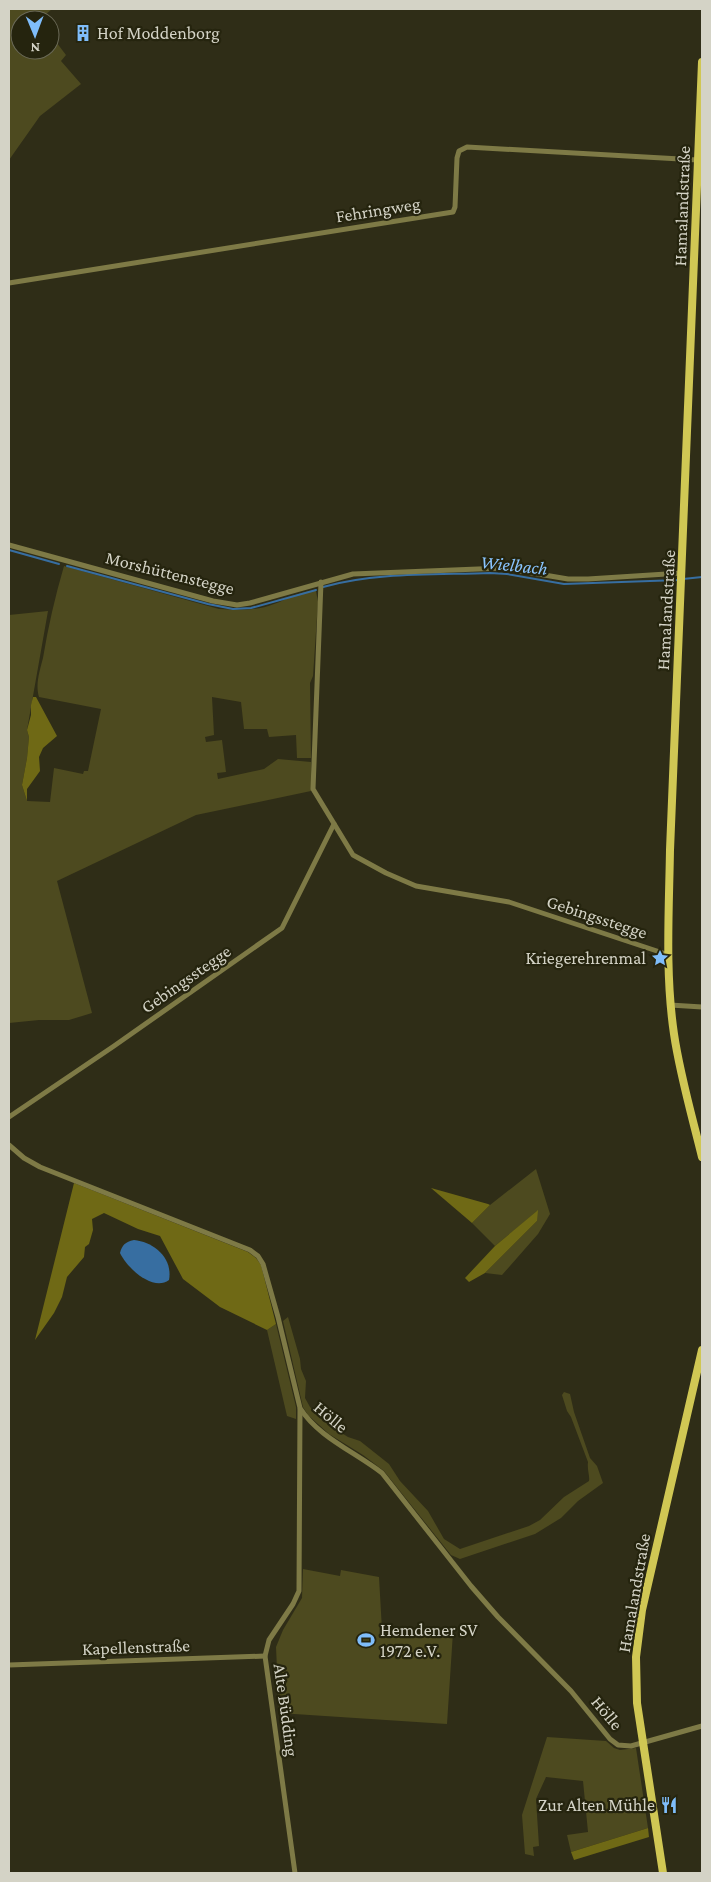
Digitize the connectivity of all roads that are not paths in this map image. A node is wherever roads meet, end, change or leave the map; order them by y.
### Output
1 (702, 62) edge
2 (698, 160) junction
3 (9, 283) edge
4 (9, 545) edge
5 (682, 574) junction
6 (321, 582) junction
7 (334, 824) junction
8 (669, 955) junction
9 (670, 1005) junction
10 (702, 1007) edge
11 (9, 1117) edge
12 (9, 1145) edge
13 (702, 1157) edge
14 (702, 1350) edge
15 (300, 1408) junction
16 (265, 1656) junction
17 (9, 1665) edge
18 (702, 1726) edge
19 (643, 1744) junction
20 (295, 1873) edge
21 (663, 1873) edge

1 - 2 main road, Hamalandstraße
2 - 3 street, Fehringweg
2 - 5 main road, Hamalandstraße
4 - 6 street, Morshüttenstegge
5 - 6 street, Morshüttenstegge
5 - 8 main road, Hamalandstraße
6 - 7 street, Gebingsstegge
7 - 8 street, Gebingsstegge
7 - 11 street, Gebingsstegge
8 - 9 main road, Hamalandstraße
9 - 10 street
9 - 13 main road, Hamalandstraße
12 - 15 street, Hölle
14 - 19 main road, Hamalandstraße
15 - 16 street, Alte Büdding
15 - 19 street, Hölle
16 - 17 street, Kapellenstraße
16 - 20 street, Alte Büdding
18 - 19 street, Hölle
19 - 21 main road, Hamalandstraße

